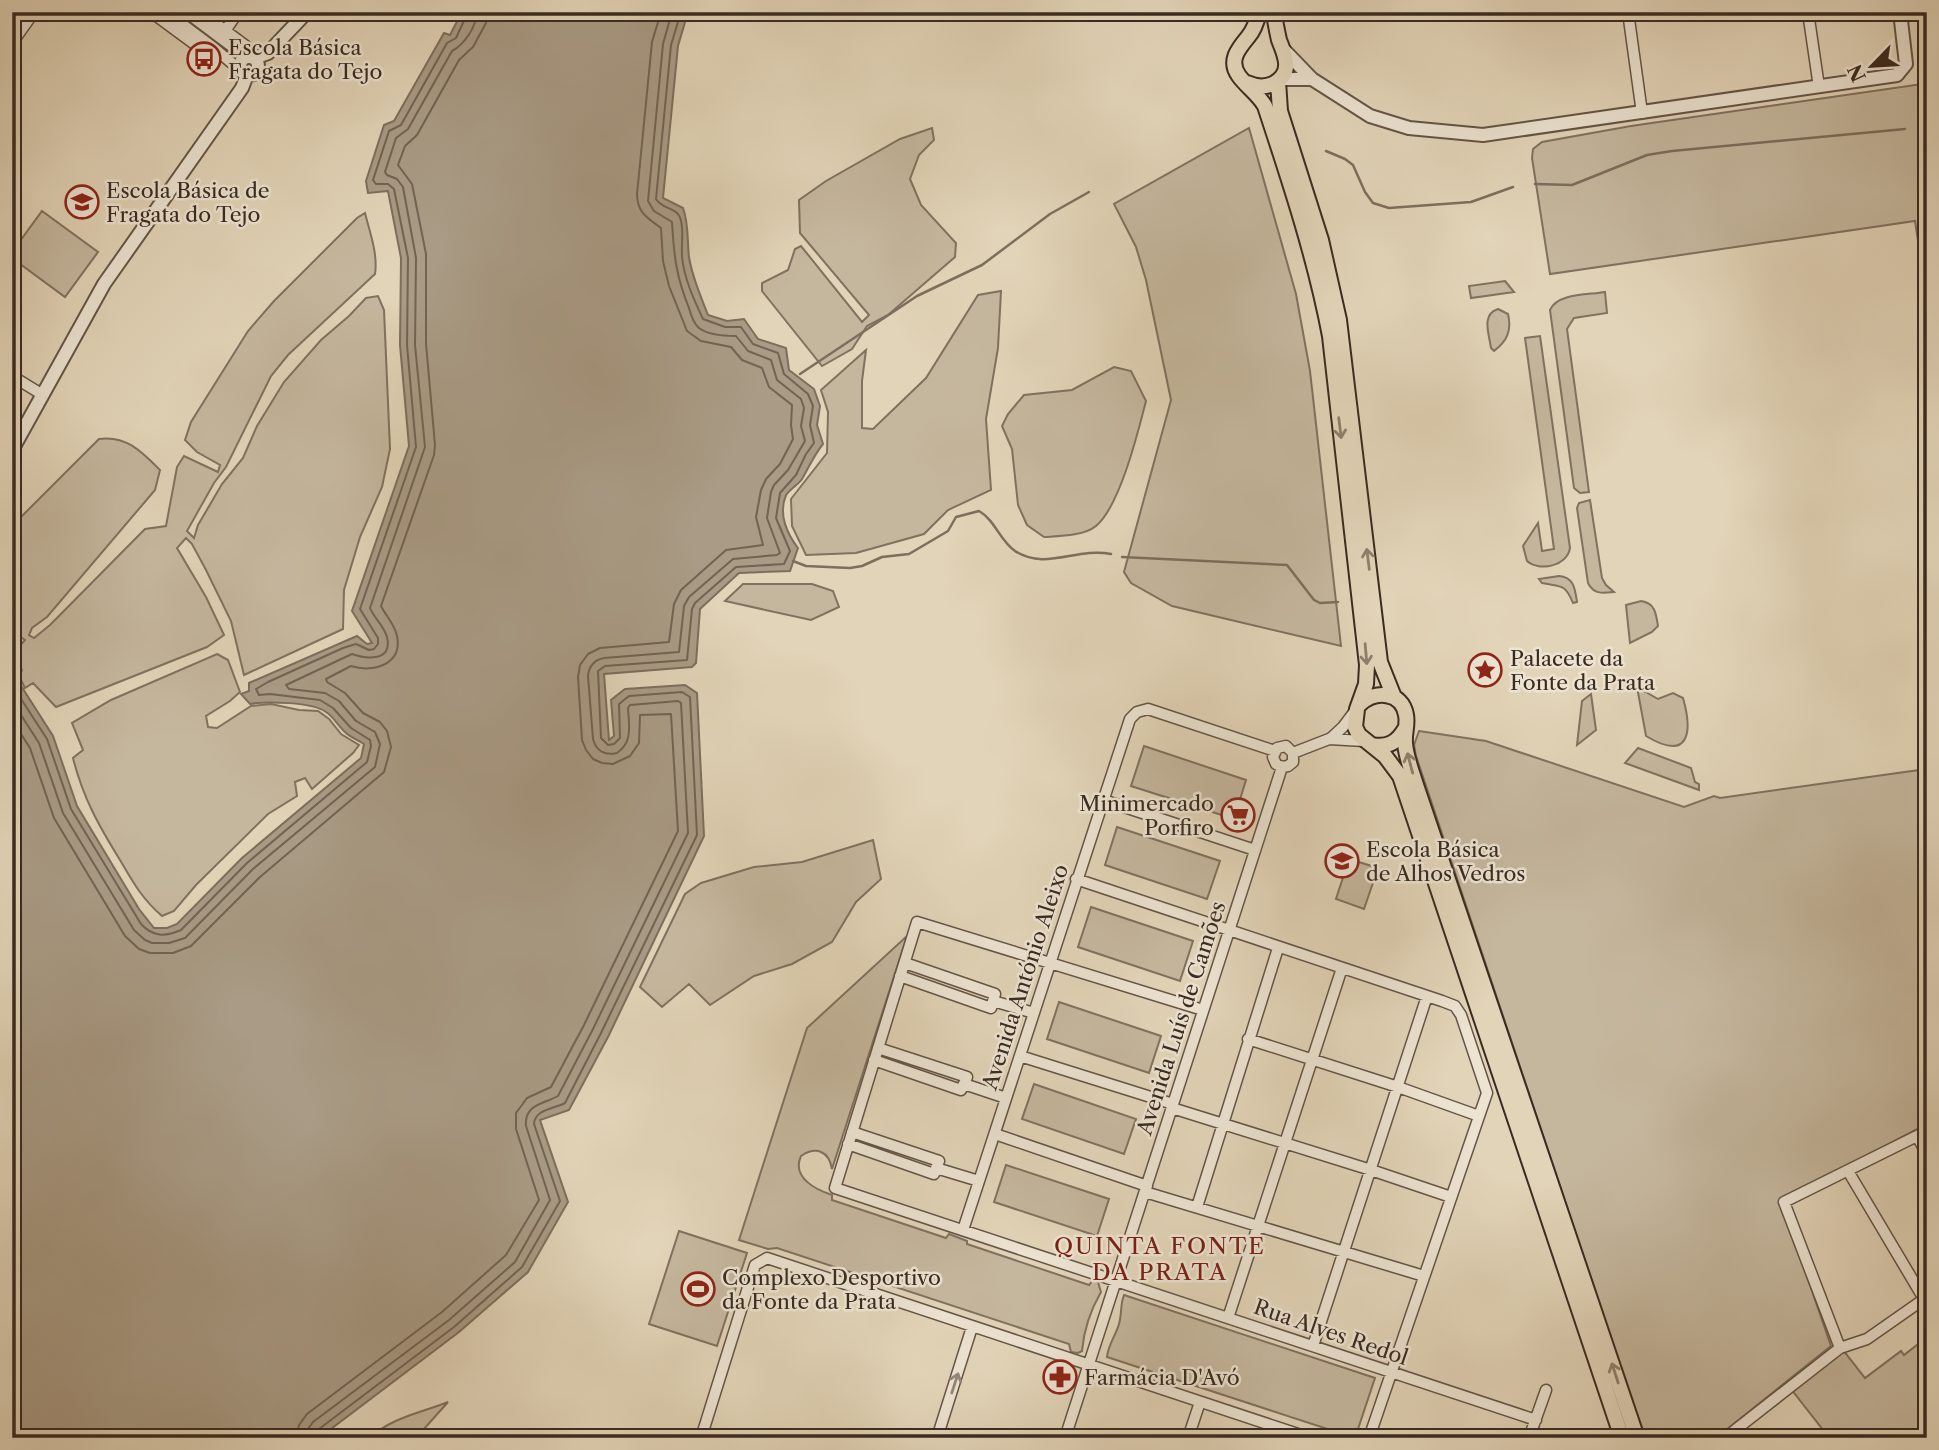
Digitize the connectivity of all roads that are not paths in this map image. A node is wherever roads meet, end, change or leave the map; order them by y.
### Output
1 (34, 12) edge
2 (151, 12) edge
3 (166, 12) edge
4 (186, 12) edge
5 (200, 12) edge
6 (238, 12) edge
7 (307, 12) edge
8 (1259, 12) edge
9 (1274, 12) edge
10 (1628, 12) edge
11 (1808, 12) edge
12 (1900, 12) edge
13 (225, 30) junction
14 (1248, 38) junction
15 (12, 43) edge
16 (1283, 47) junction
17 (223, 56) junction
18 (251, 57) junction
19 (244, 73) junction
20 (1312, 79) junction
21 (1279, 80) junction
22 (1246, 83) junction
23 (1819, 87) junction
24 (1642, 113) junction
25 (12, 376) edge
26 (43, 395) junction
27 (12, 450) edge
28 (1394, 697) junction
29 (1358, 706) junction
30 (1405, 729) junction
31 (1329, 739) junction
32 (1369, 743) junction
33 (1275, 751) junction
34 (1293, 753) junction
35 (1282, 767) junction
36 (1103, 800) junction
37 (1255, 850) junction
38 (1076, 879) junction
39 (1229, 930) junction
40 (1278, 948) junction
41 (905, 963) junction
42 (1050, 964) junction
43 (1342, 968) junction
44 (900, 976) junction
45 (1427, 996) junction
46 (993, 1001) junction
47 (1203, 1010) junction
48 (1034, 1013) junction
49 (1248, 1039) junction
50 (878, 1048) junction
51 (1020, 1056) junction
52 (1312, 1059) junction
53 (874, 1060) junction
54 (964, 1084) junction
55 (1398, 1087) junction
56 (1006, 1098) junction
57 (1172, 1106) junction
58 (1479, 1116) junction
59 (1223, 1123) junction
60 (1927, 1131) edge
61 (852, 1132) junction
62 (995, 1134) junction
63 (1917, 1136) junction
64 (1286, 1143) junction
65 (848, 1144) junction
66 (1927, 1154) edge
67 (936, 1168) junction
68 (1371, 1170) junction
69 (1848, 1171) junction
70 (979, 1181) junction
71 (1146, 1189) junction
72 (1451, 1197) junction
73 (1196, 1207) junction
74 (1259, 1226) junction
75 (963, 1230) junction
76 (1344, 1251) junction
77 (1424, 1276) junction
78 (1116, 1281) junction
79 (1925, 1298) edge
80 (1228, 1318) junction
81 (972, 1327) junction
82 (1313, 1346) junction
83 (1840, 1348) junction
84 (1088, 1366) junction
85 (1391, 1373) junction
86 (1546, 1390) dead end
87 (1200, 1402) junction
88 (1536, 1420) junction
89 (1278, 1433) edge
90 (701, 1438) edge
91 (937, 1438) edge
92 (1065, 1438) edge
93 (1188, 1438) edge
94 (1310, 1438) edge
95 (1369, 1438) edge
96 (1530, 1438) edge
97 (1622, 1438) edge
98 (1637, 1438) edge
99 (1725, 1438) edge

1 - 15 street
2 - 17 street
3 - 17 street
4 - 18 street
5 - 13 street
6 - 13 street
7 - 18 street
8 - 14 main road
9 - 16 main road
10 - 24 street
11 - 23 street
12 - 23 street
13 - 18 street
14 - 16 main road
14 - 22 main road
16 - 20 street
16 - 21 main road
17 - 19 street
18 - 19 street
19 - 26 street
20 - 21 street
20 - 24 street
21 - 22 main road
28 -> 21 main road
22 -> 29 main road
23 - 24 street
25 - 26 street
26 - 27 street
28 - 29 main road
28 - 30 main road
29 - 31 street
29 - 32 main road
30 - 32 main road
98 -> 30 main road
31 - 32 street
31 - 34 street
32 - 97 main road
33 - 34 street
33 - 35 street
33 - 36 street, Avenida António Aleixo
34 - 35 street
35 - 37 street, Avenida Luís de Camões
36 - 37 street
36 - 38 street, Avenida António Aleixo
37 - 39 street, Avenida Luís de Camões
38 - 39 street
38 - 42 street, Avenida António Aleixo
39 - 40 street
39 - 47 street, Avenida Luís de Camões
40 - 43 street
40 - 49 street
41 - 42 street
41 - 44 street
41 - 46 street
42 - 47 street
42 - 48 street, Avenida António Aleixo
43 - 45 street
43 - 52 street
44 - 46 street
44 - 50 street
45 - 55 street
45 - 58 street
46 - 48 street
47 - 57 street, Avenida Luís de Camões
48 - 51 street, Avenida António Aleixo
49 - 52 street
49 - 59 street
50 - 53 street
50 - 54 street
51 - 56 street, Avenida António Aleixo
51 - 57 street
52 - 55 street
52 - 64 street
53 - 54 street
53 - 61 street
54 - 56 street
55 - 58 street
55 - 68 street
56 - 62 street, Avenida António Aleixo
57 - 59 street
57 - 71 street, Avenida Luís de Camões
58 - 72 street
59 - 64 street
59 - 73 street
60 - 63 street
61 - 65 street
61 - 67 street
62 - 70 street, Avenida António Aleixo
62 - 71 street
63 - 66 street
63 - 69 street
64 - 68 street
64 - 74 street
65 - 67 street
65 - 75 street, Rua Alves Redol
67 - 70 street
68 - 72 street
68 - 76 street
69 - 79 street
69 - 83 street
70 - 75 street, Avenida António Aleixo
71 - 73 street
71 - 78 street, Avenida Luís de Camões
72 - 77 street
73 - 74 street
74 - 76 street
74 - 80 street
75 - 78 street, Rua Alves Redol
76 - 77 street
76 - 82 street
77 - 85 street
78 - 80 street, Rua Alves Redol
78 - 84 street, Avenida Luís de Camões
79 - 83 street
80 - 82 street, Rua Alves Redol
81 - 84 street
81 - 90 street
91 -> 81 street
82 - 85 street, Rua Alves Redol
83 - 99 street
84 - 87 street
84 - 92 street, Avenida Luís de Camões
85 - 88 street, Rua Alves Redol
85 - 95 street
86 - 88 street
87 - 89 street
87 - 93 street
88 - 96 street
89 - 94 street

